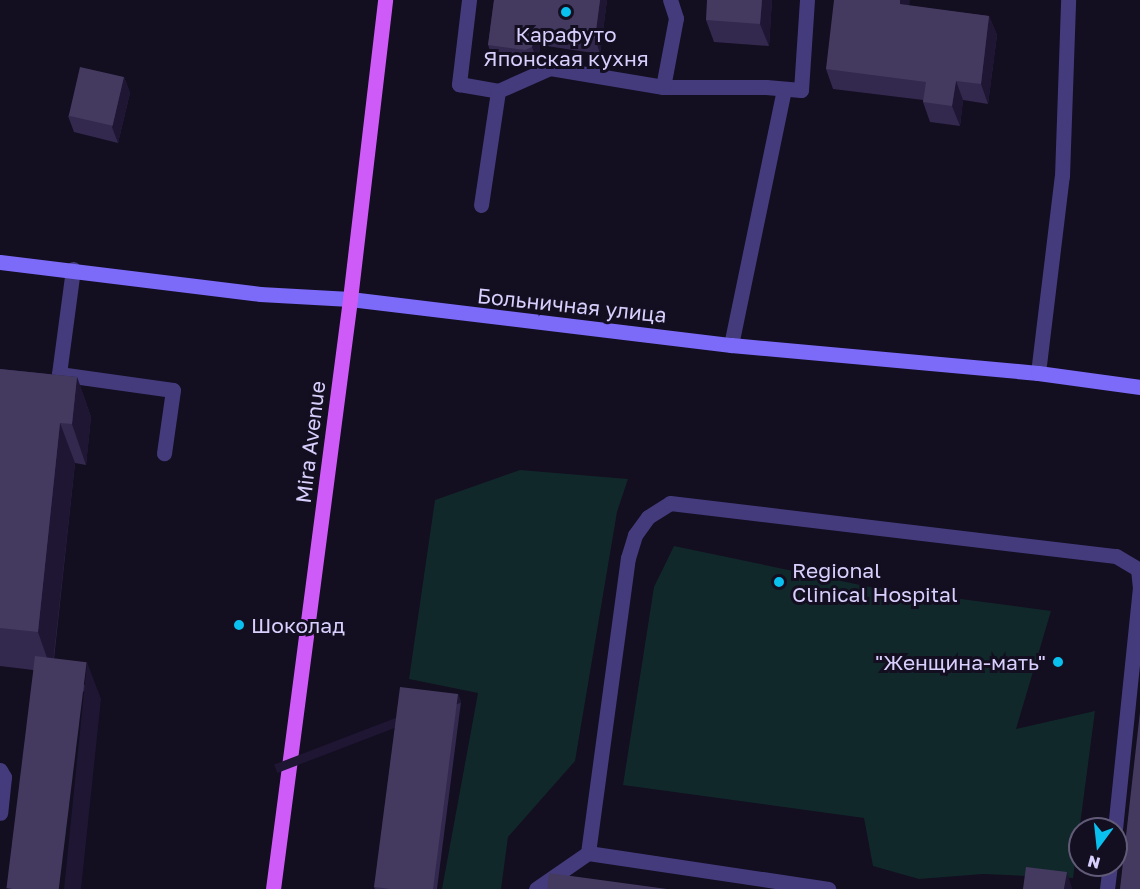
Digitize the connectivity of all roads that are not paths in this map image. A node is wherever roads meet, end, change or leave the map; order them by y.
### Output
1 (385, 0) edge
2 (469, 0) edge
3 (670, 0) edge
4 (807, 0) edge
5 (1068, 0) edge
6 (663, 87) junction
7 (784, 88) junction
8 (498, 91) junction
9 (481, 205) dead end
10 (0, 262) edge
11 (74, 269) junction
12 (350, 299) junction
13 (731, 345) junction
14 (1038, 373) junction
15 (1140, 387) edge
16 (164, 453) dead end
17 (1140, 588) edge
18 (0, 770) edge
19 (0, 813) edge
20 (1116, 817) edge
21 (588, 853) junction
22 (273, 889) edge
23 (536, 889) edge
24 (828, 889) edge

1 - 12 main road, Mira Avenue
2 - 8 lane
3 - 6 lane
4 - 7 lane
5 - 14 lane
6 - 7 lane
6 - 8 lane
7 - 13 lane
8 - 9 lane
10 - 11 street, Больничная улица
11 - 12 street, Больничная улица
11 - 16 lane
12 - 13 street, Больничная улица
12 - 22 main road, Mira Avenue
13 - 14 street, Больничная улица
14 - 15 street, Больничная улица
17 - 20 lane
17 - 21 lane
18 - 19 lane
21 - 23 lane
21 - 24 lane

